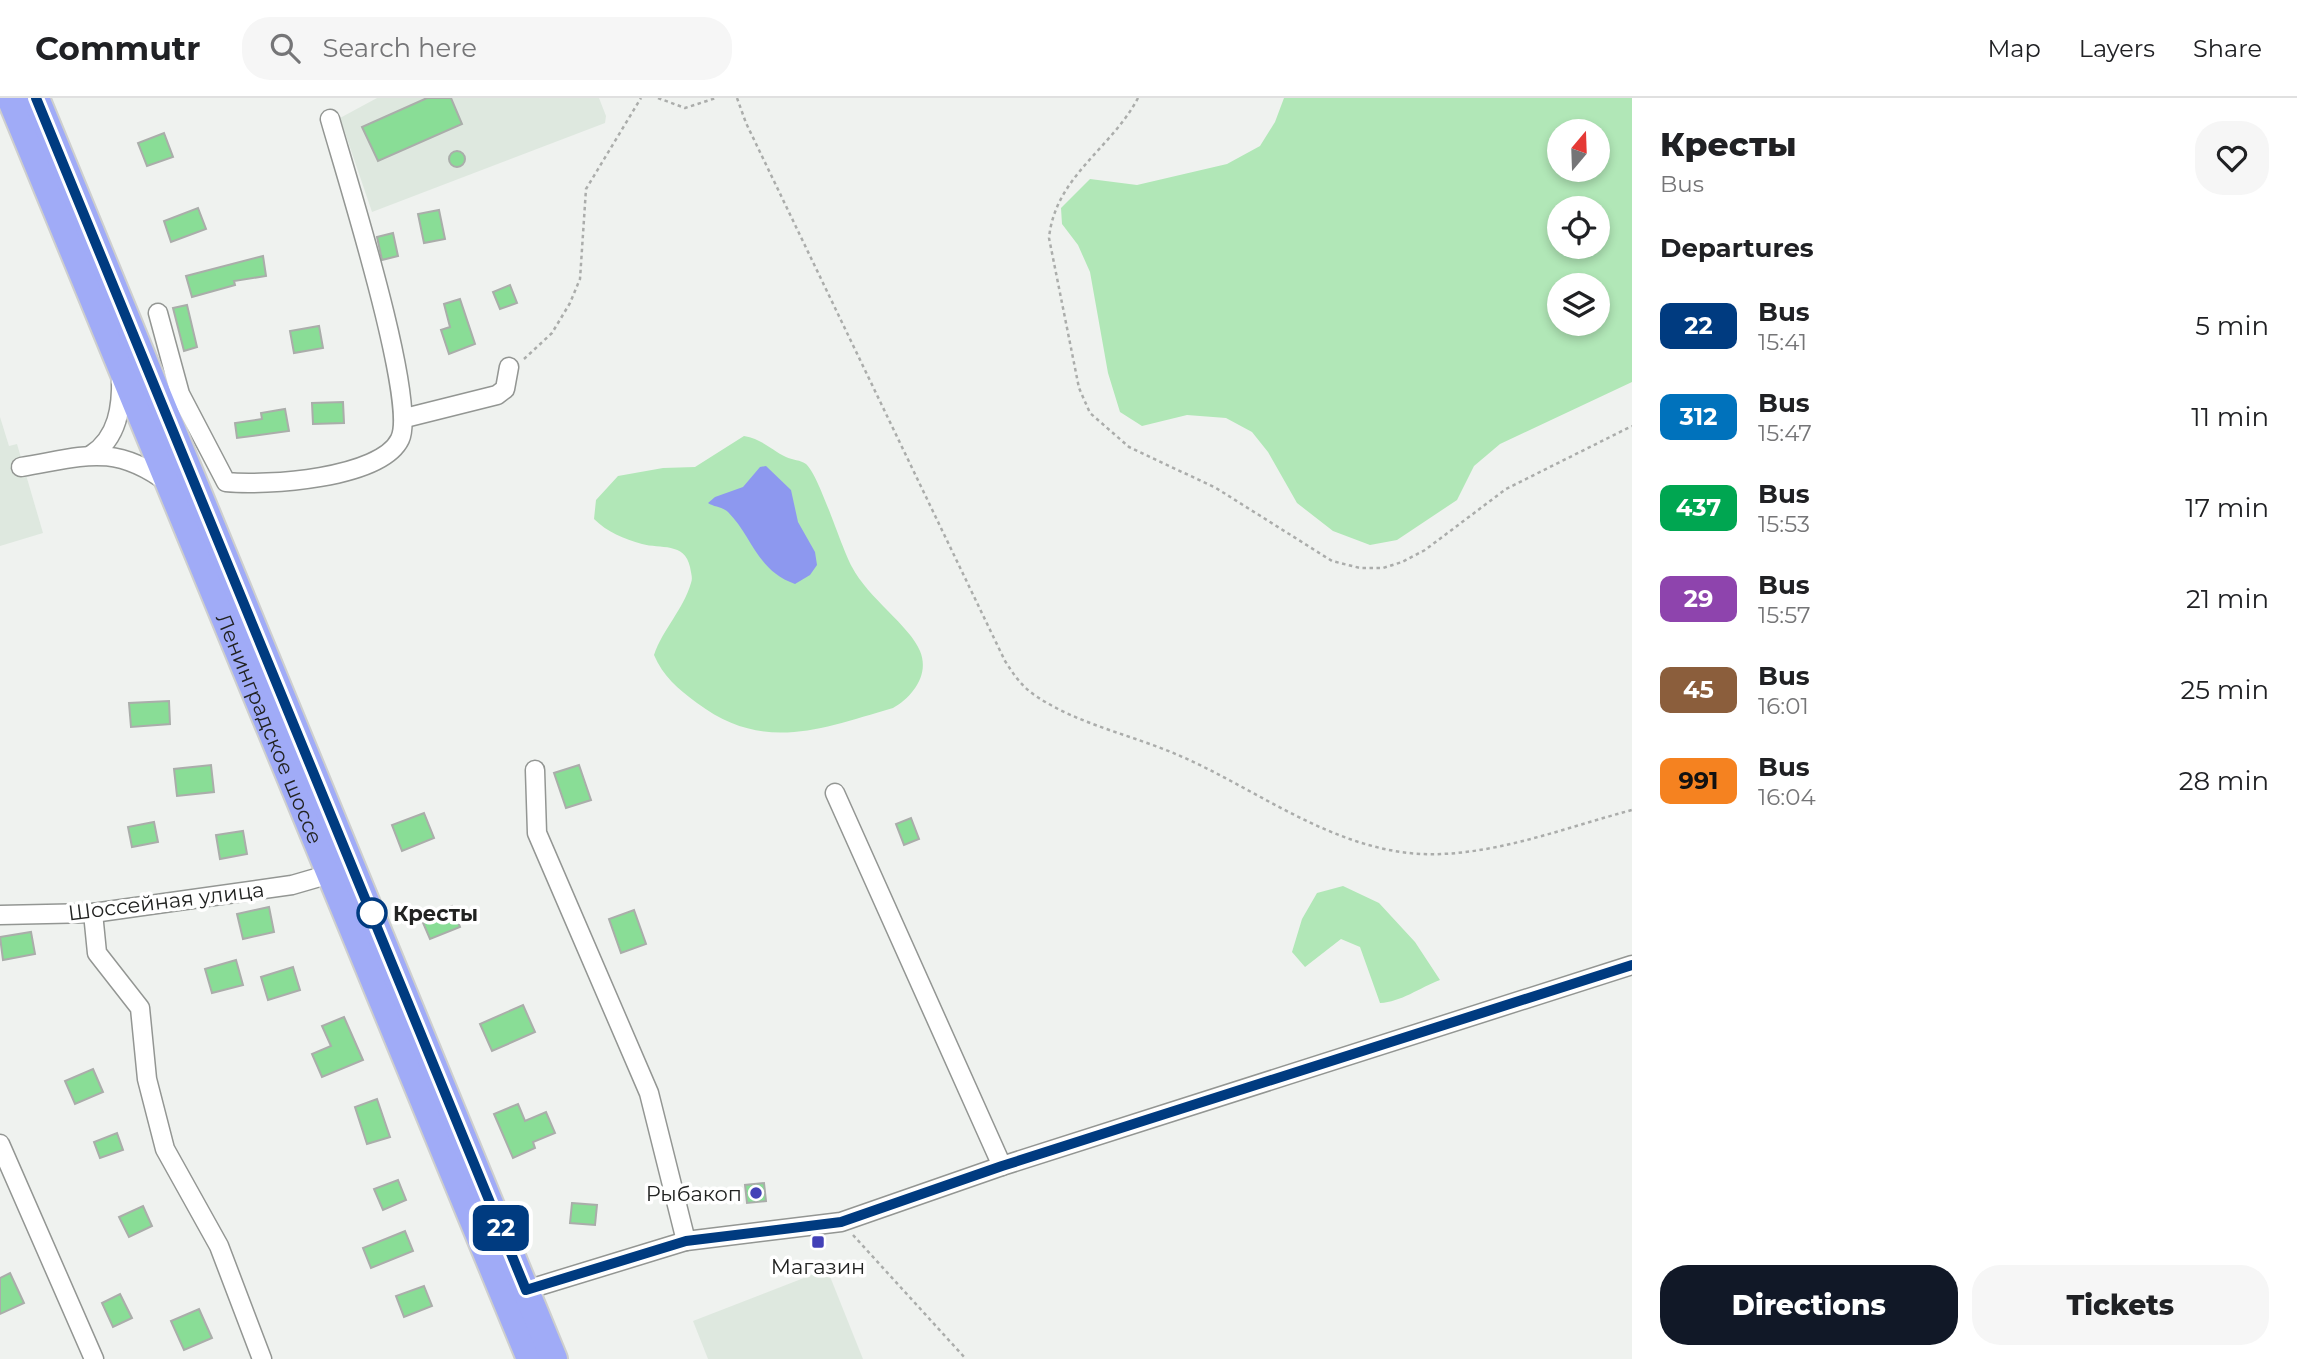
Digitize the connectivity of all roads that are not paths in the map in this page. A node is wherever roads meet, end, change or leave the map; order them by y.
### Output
1 (10, 98) edge
2 (36, 98) edge
3 (330, 119) dead end
4 (158, 313) dead end
5 (120, 366) junction
6 (509, 368) road end
7 (170, 397) junction
8 (405, 418) junction
9 (91, 455) junction
10 (22, 467) dead end
11 (168, 483) junction
12 (535, 770) dead end
13 (835, 793) dead end
14 (330, 874) junction
15 (93, 913) junction
16 (0, 915) edge
17 (1632, 965) edge
18 (0, 1144) edge
19 (1002, 1166) junction
20 (686, 1241) junction
21 (526, 1290) junction
22 (94, 1359) edge
23 (262, 1359) edge
24 (530, 1359) edge
25 (554, 1359) edge

1 - 5 highway, Ленинградское шоссе
2 - 7 highway, Ленинградское шоссе
3 - 8 street
4 - 7 street
5 - 9 street
5 - 11 highway, Ленинградское шоссе
6 - 8 street
7 - 8 street
7 - 21 highway, Ленинградское шоссе
9 - 10 street
9 - 11 street
11 - 14 highway, Ленинградское шоссе
12 - 20 street
13 - 19 street
14 - 15 street, Шоссейная улица
14 - 24 highway, Ленинградское шоссе
15 - 16 street, Шоссейная улица
15 - 23 street
17 - 19 street
18 - 22 street
19 - 20 street
20 - 21 street
21 - 25 highway, Ленинградское шоссе

